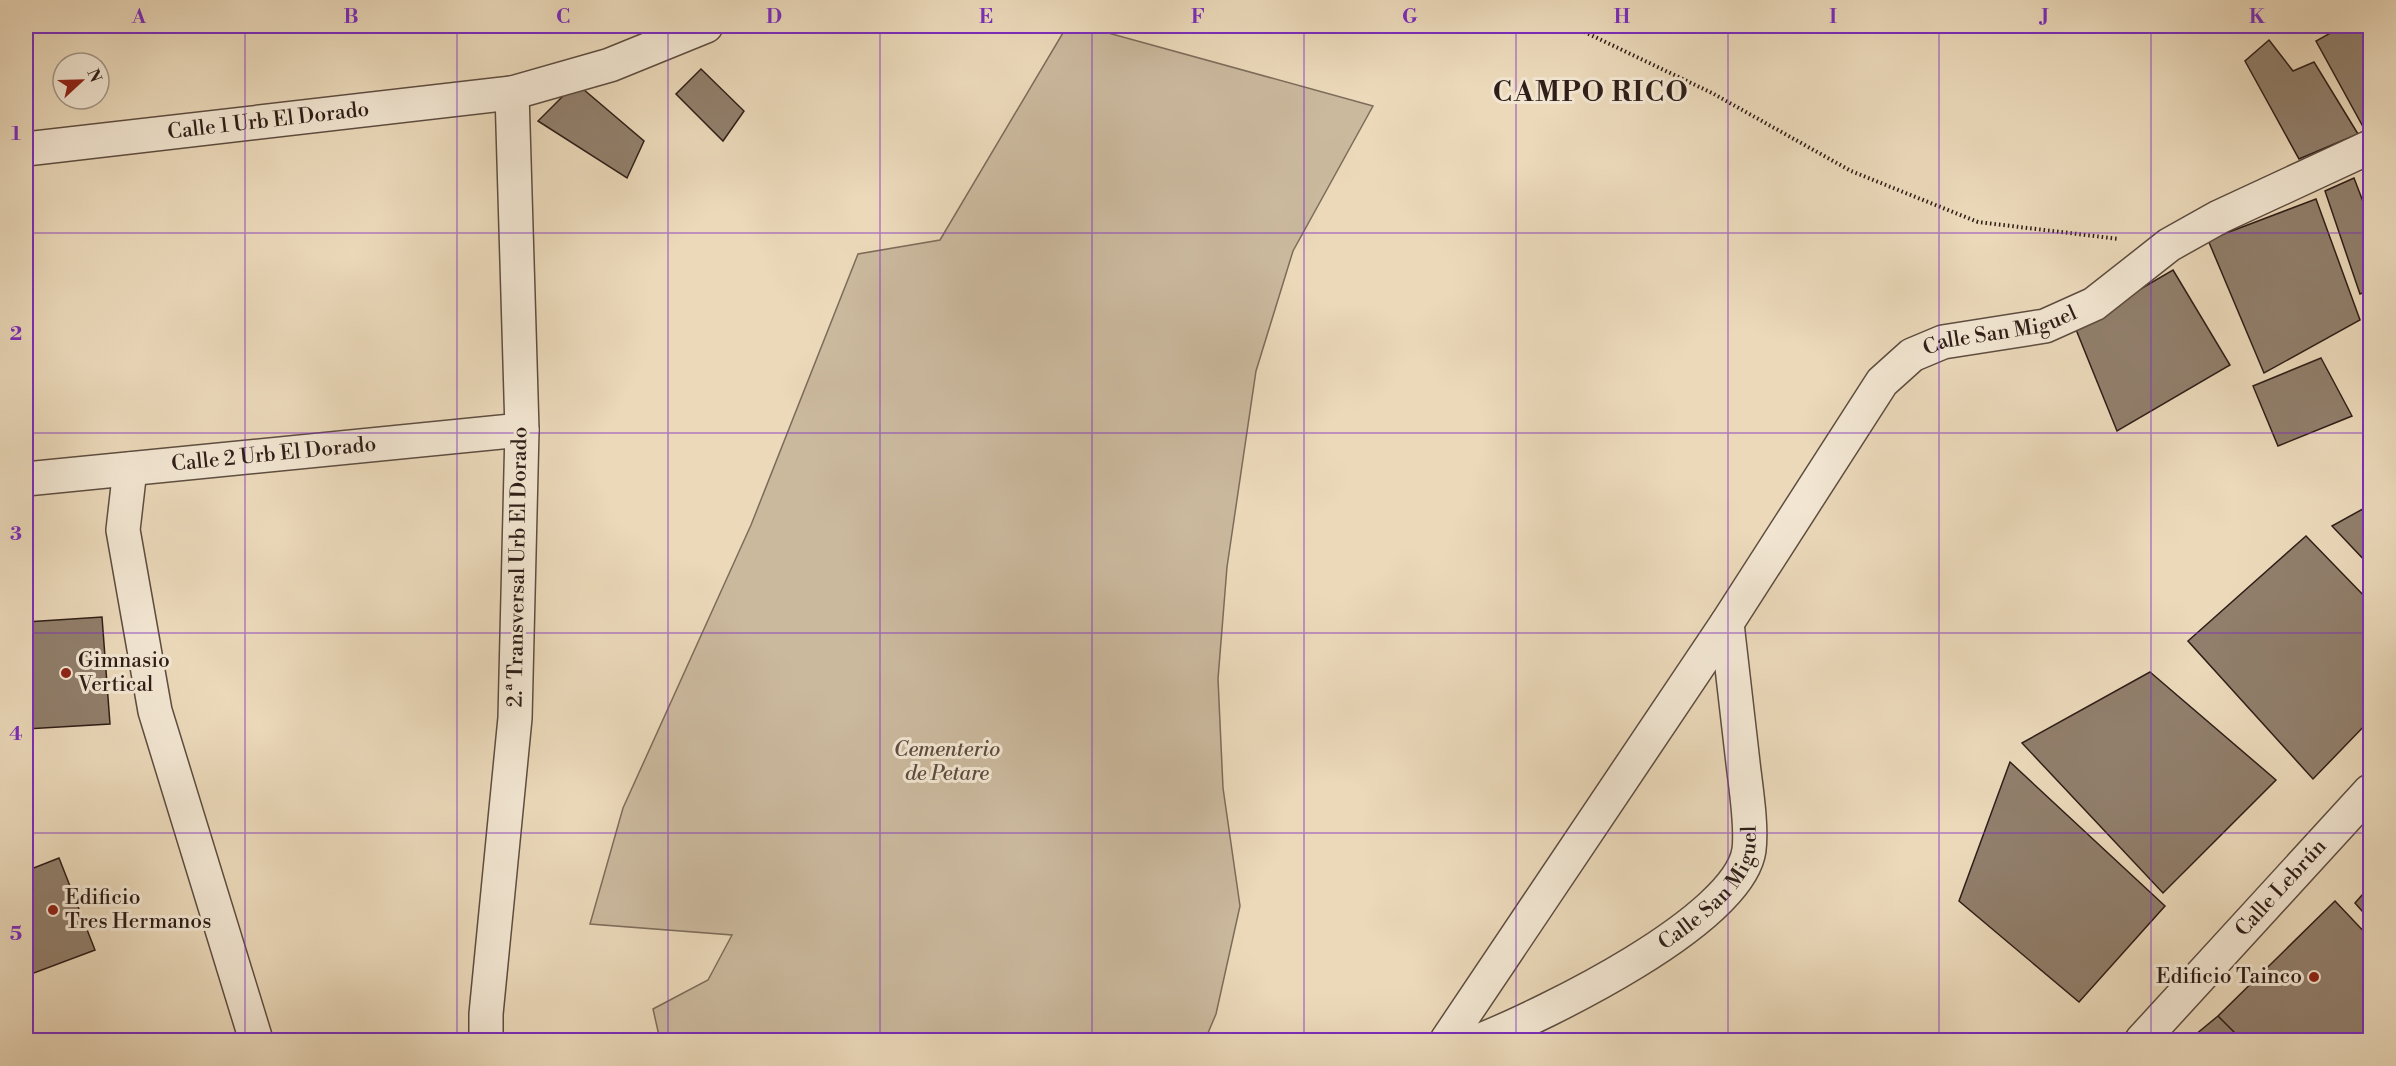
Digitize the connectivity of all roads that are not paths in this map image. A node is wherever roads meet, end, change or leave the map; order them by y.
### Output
1 (706, 26) edge
2 (512, 93) junction
3 (2370, 147) edge
4 (26, 149) edge
5 (522, 429) junction
6 (130, 469) junction
7 (26, 479) edge
8 (1727, 623) junction
9 (2370, 791) edge
10 (256, 1041) edge
11 (486, 1041) edge
12 (1447, 1041) edge
13 (1481, 1041) edge
14 (2142, 1041) edge

1 - 2 street, Calle 1 Urb El Dorado
2 - 4 street, Calle 1 Urb El Dorado
2 - 5 street, 2.ª Transversal Urb El Dorado
3 - 8 street, Calle San Miguel
5 - 6 street, Calle 2 Urb El Dorado
5 - 11 street, 2.ª Transversal Urb El Dorado
6 - 7 street, Calle 2 Urb El Dorado
6 - 10 street
8 - 12 street, Calle San Miguel
8 - 13 street, Calle San Miguel
9 - 14 street, Calle Lebrún

